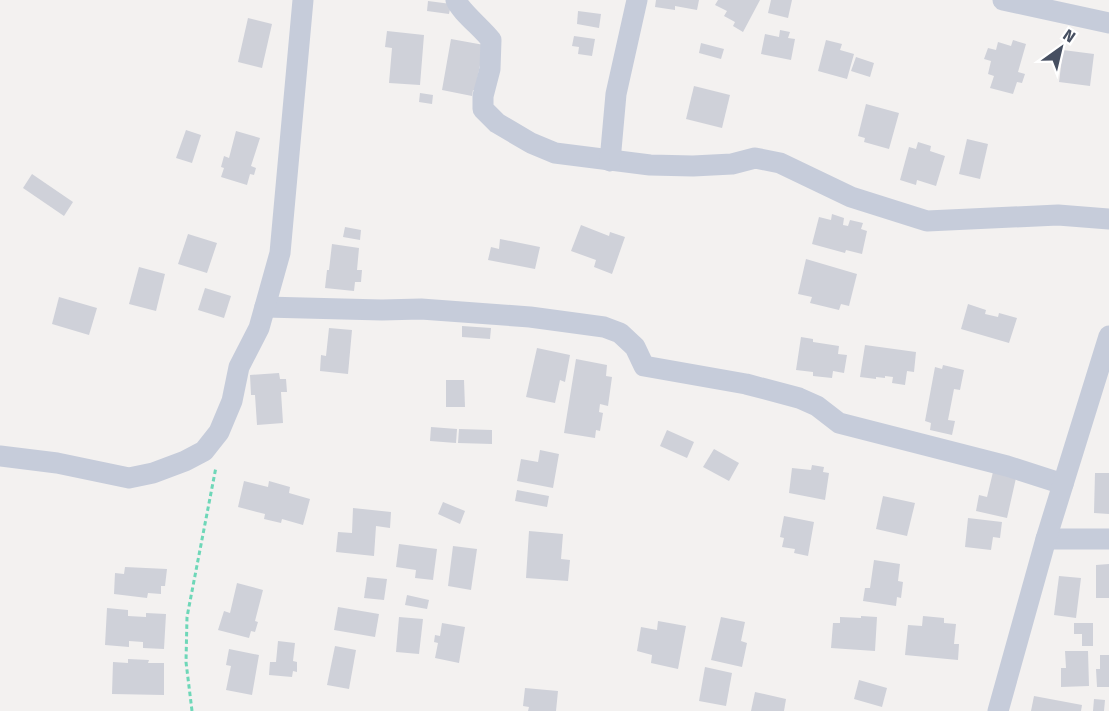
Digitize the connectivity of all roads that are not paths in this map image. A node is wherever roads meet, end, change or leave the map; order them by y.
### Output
1 (303, 0) edge
2 (456, 0) edge
3 (637, 0) edge
4 (1003, 0) edge
5 (1109, 23) edge
6 (610, 161) junction
7 (1109, 219) edge
8 (265, 307) junction
9 (1109, 336) edge
10 (1105, 364) edge
11 (0, 456) edge
12 (1063, 484) junction
13 (1046, 539) junction
14 (1109, 539) edge
15 (998, 711) edge

1 - 8 street
2 - 6 street
3 - 6 street
4 - 5 street
6 - 7 street
8 - 11 street
8 - 12 street
9 - 10 street
10 - 12 street
12 - 13 street
13 - 14 street
13 - 15 street

